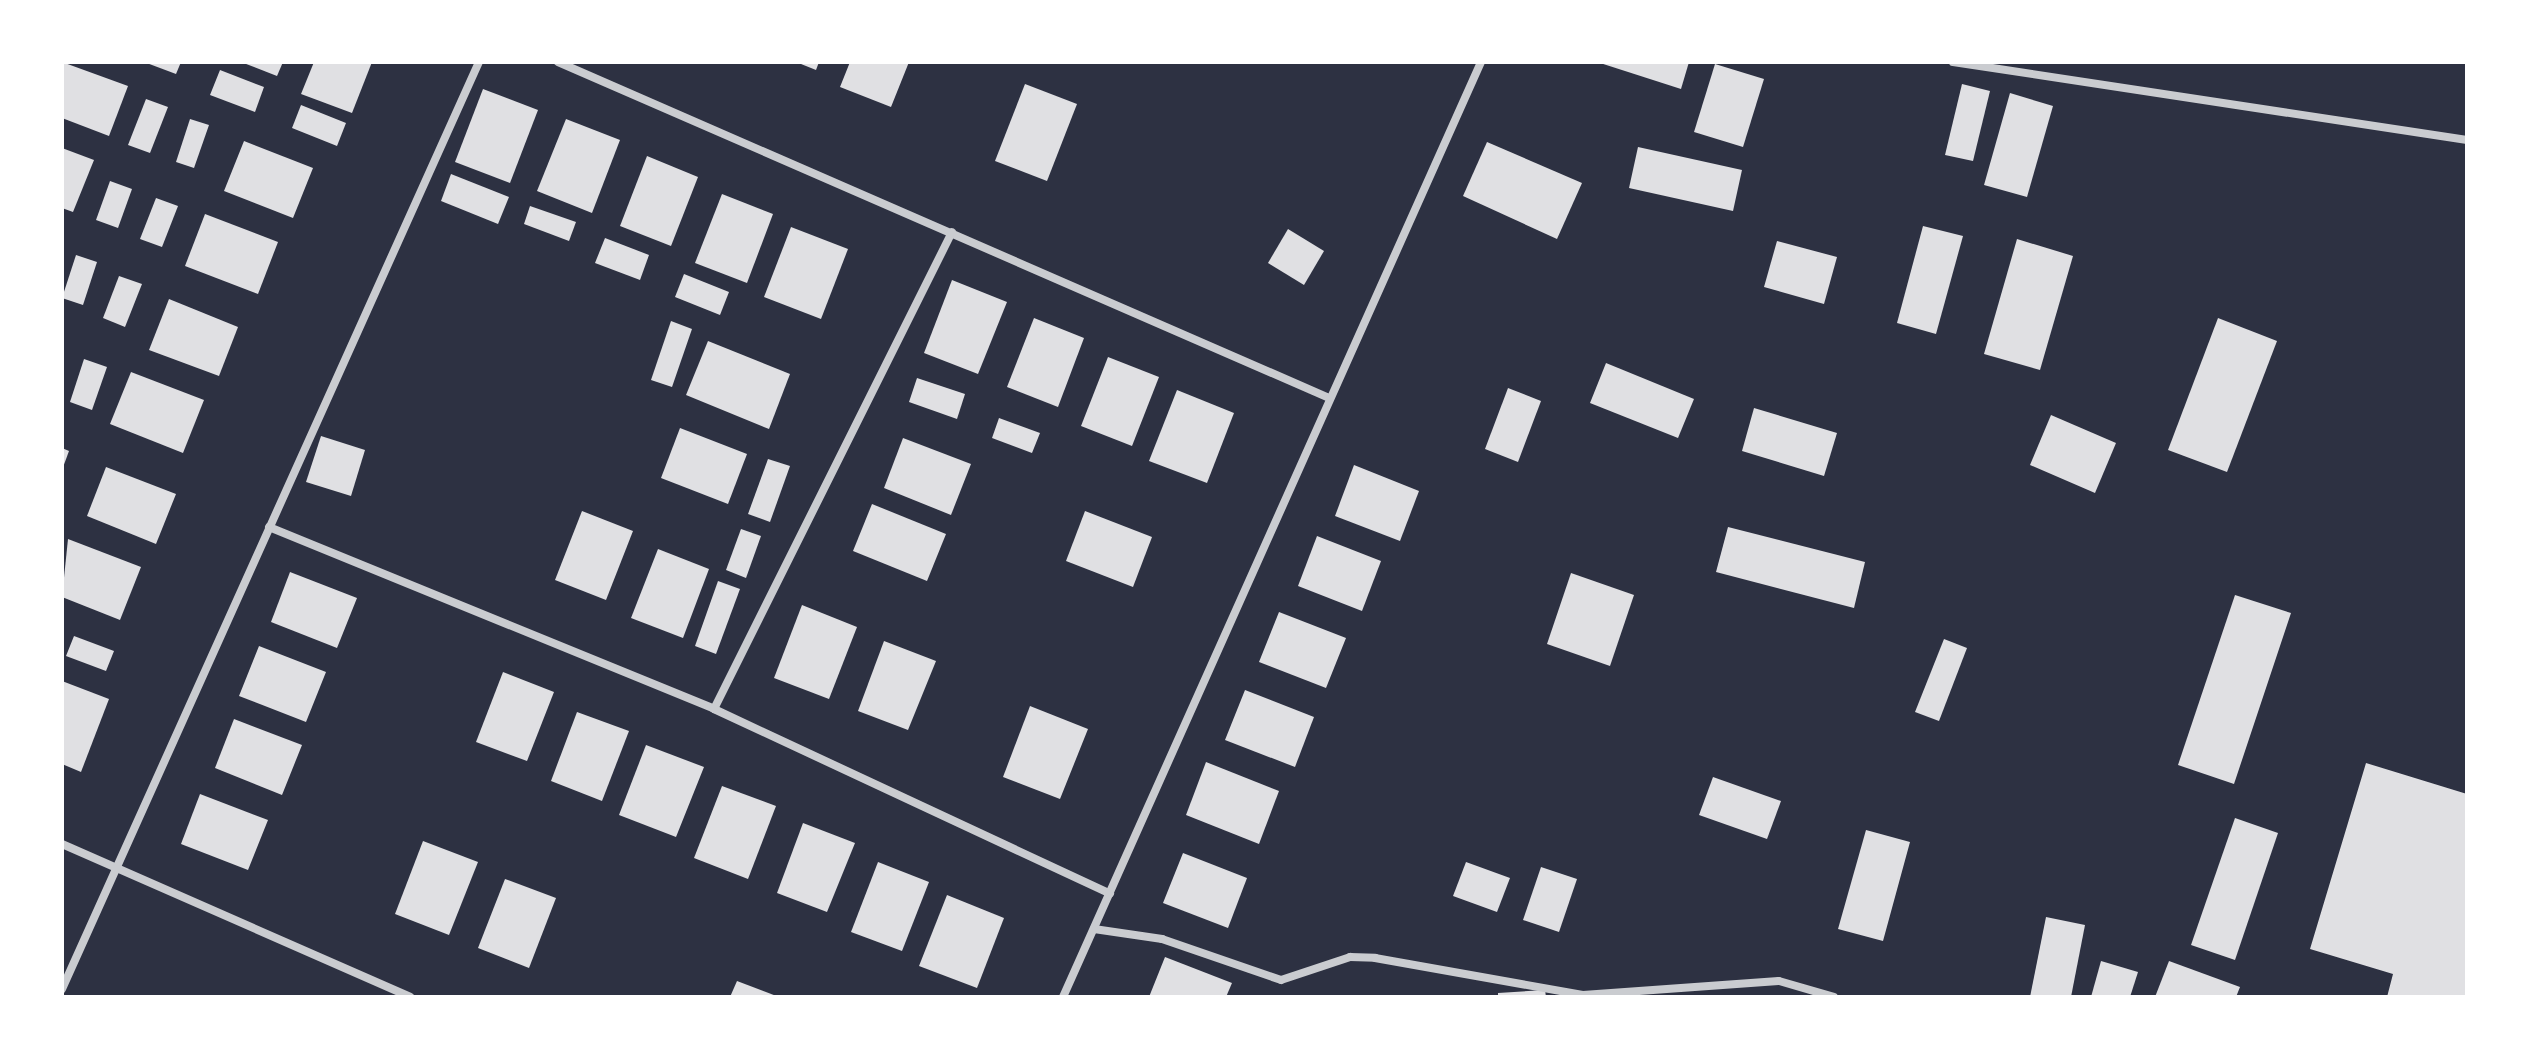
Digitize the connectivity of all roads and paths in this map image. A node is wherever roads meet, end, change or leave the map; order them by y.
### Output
1 (479, 62) edge
2 (558, 62) edge
3 (1481, 62) edge
4 (1953, 62) edge
5 (2467, 140) edge
6 (952, 232) junction
7 (1327, 397) junction
8 (269, 527) junction
9 (714, 709) junction
10 (62, 844) edge
11 (113, 867) junction
12 (1110, 894) junction
13 (1094, 929) junction
14 (62, 989) edge
15 (1643, 993) edge
16 (410, 997) edge
17 (1063, 997) edge
18 (1834, 997) edge

1 - 8 street
2 - 6 street
3 - 7 street
4 - 5 street
6 - 7 street
6 - 9 street
7 - 12 street
8 - 9 street
8 - 11 street
9 - 12 street
10 - 11 street
11 - 14 street
11 - 16 street
12 - 13 street
13 - 15 street
13 - 17 street
15 - 18 street

